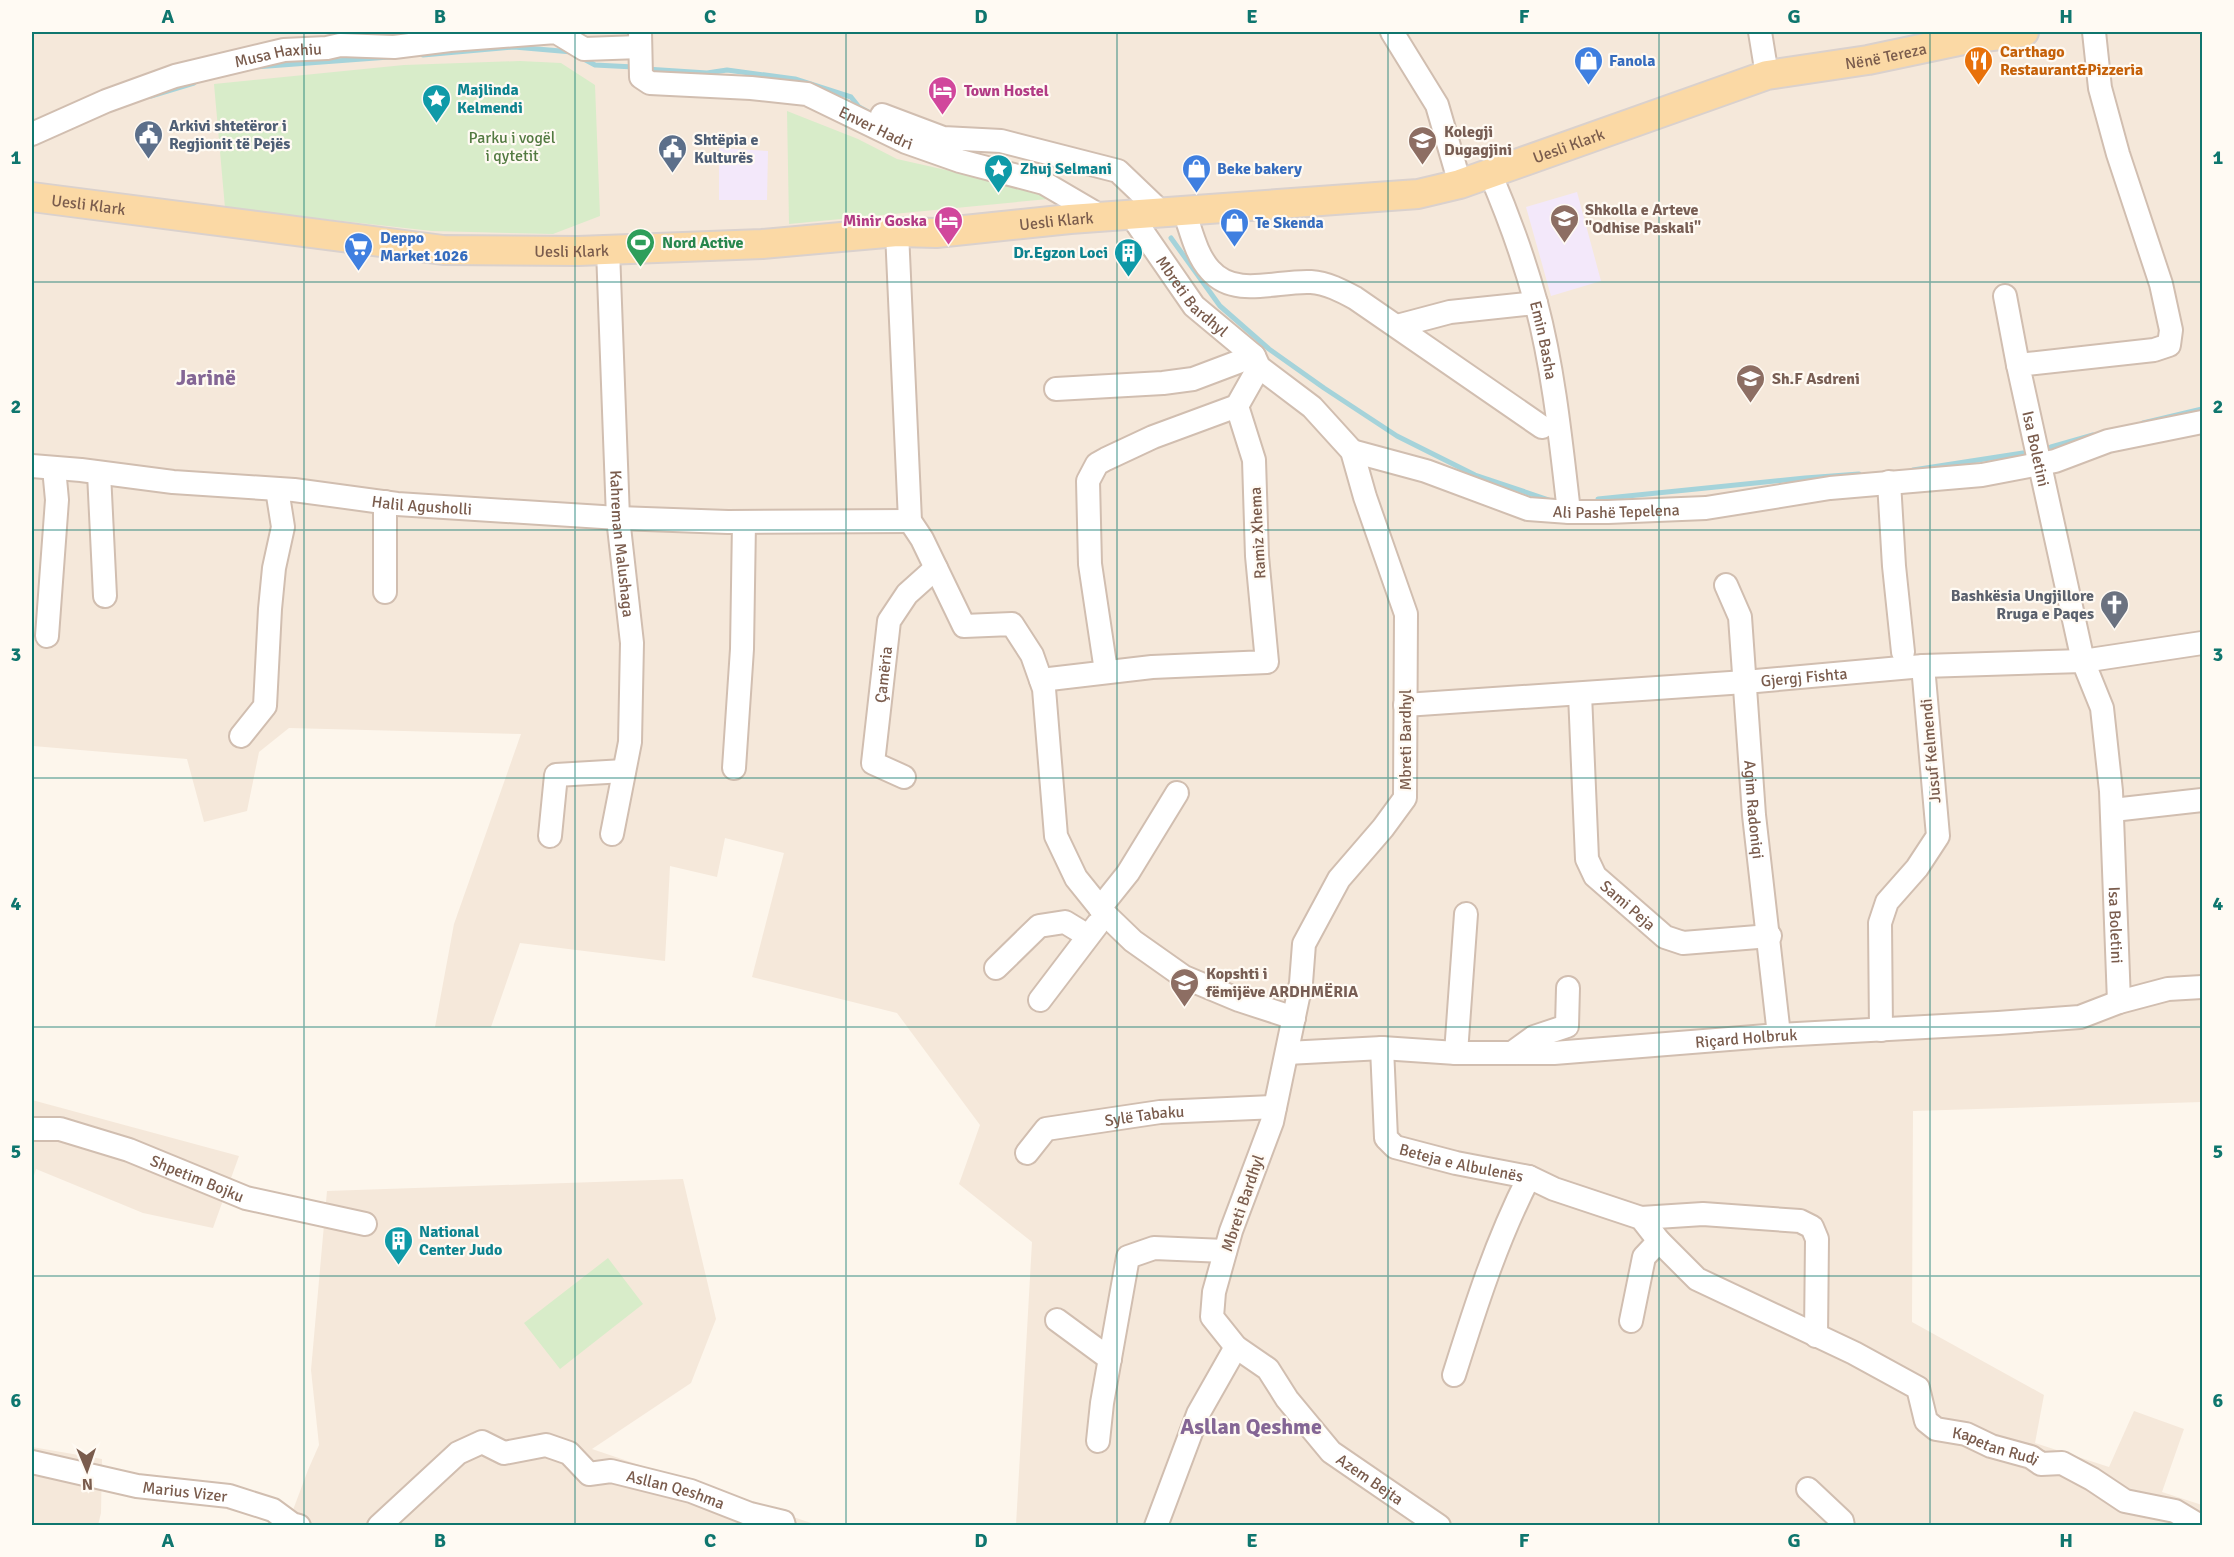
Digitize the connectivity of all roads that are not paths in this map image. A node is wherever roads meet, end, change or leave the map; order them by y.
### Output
1 (1392, 32) edge
2 (1760, 32) edge
3 (2011, 32) edge
4 (2094, 32) edge
5 (640, 54) edge
6 (1767, 75) junction
7 (882, 115) dead end
8 (32, 134) edge
9 (1490, 173) junction
10 (1460, 184) junction
11 (32, 197) edge
12 (1173, 212) junction
13 (1131, 215) junction
14 (1102, 217) junction
15 (897, 232) junction
16 (608, 250) junction
17 (2005, 296) dead end
18 (1536, 303) junction
19 (1401, 325) dead end
20 (1256, 361) junction
21 (2018, 365) junction
22 (1056, 389) dead end
23 (1237, 406) junction
24 (2202, 422) edge
25 (1542, 428) dead end
26 (1352, 451) junction
27 (2040, 463) junction
28 (32, 466) edge
29 (54, 468) junction
30 (99, 472) junction
31 (1889, 482) junction
32 (277, 489) junction
33 (385, 502) junction
34 (1569, 512) junction
35 (618, 518) junction
36 (910, 521) junction
37 (744, 522) junction
38 (936, 568) junction
39 (1726, 585) dead end
40 (385, 592) dead end
41 (105, 596) dead end
42 (47, 636) dead end
43 (2202, 643) edge
44 (1903, 652) dead end
45 (2083, 661) junction
46 (1923, 666) junction
47 (1106, 671) junction
48 (1041, 680) junction
49 (1745, 682) junction
50 (1580, 694) junction
51 (1405, 705) junction
52 (241, 736) dead end
53 (734, 768) dead end
54 (624, 771) junction
55 (904, 777) dead end
56 (1177, 793) dead end
57 (2202, 800) edge
58 (2113, 810) junction
59 (612, 834) dead end
60 (550, 836) dead end
61 (1102, 911) junction
62 (1466, 914) dead end
63 (1088, 936) junction
64 (1770, 936) junction
65 (996, 968) dead end
66 (2202, 987) edge
67 (1568, 988) dead end
68 (1040, 1000) dead end
69 (2119, 1002) junction
70 (1294, 1018) junction
71 (1881, 1030) junction
72 (1779, 1035) junction
73 (1382, 1048) junction
74 (1287, 1053) junction
75 (1456, 1053) junction
76 (1512, 1053) junction
77 (1275, 1107) junction
78 (32, 1129) edge
79 (1027, 1153) dead end
80 (1529, 1177) junction
81 (1641, 1218) junction
82 (365, 1224) dead end
83 (1659, 1241) junction
84 (1225, 1251) junction
85 (1057, 1320) dead end
86 (1631, 1321) dead end
87 (1815, 1336) junction
88 (1236, 1347) junction
89 (1110, 1359) junction
90 (1454, 1375) dead end
91 (1098, 1441) dead end
92 (32, 1462) edge
93 (1808, 1489) dead end
94 (1432, 1523) edge
95 (299, 1526) edge
96 (379, 1526) edge
97 (784, 1526) edge
98 (1156, 1526) edge
99 (1843, 1526) edge
100 (2200, 1526) edge

1 - 10 street
2 - 6 street
3 - 6 main road, Nënë Tereza
4 - 21 street
5 - 8 street, Musa Haxhiu
5 - 14 street, Enver Hadri
6 - 9 main road, Uesli Klark
7 - 12 street, Enver Hadri
9 - 10 main road, Uesli Klark
9 - 18 street, Emin Basha
10 - 12 main road, Uesli Klark
11 - 16 main road, Uesli Klark
12 - 13 main road, Uesli Klark
12 - 25 street
13 - 14 main road, Uesli Klark
13 - 20 street, Mbreti Bardhyl
14 - 15 main road, Uesli Klark
15 - 16 main road, Uesli Klark
15 - 36 street
16 - 35 street, Kahreman Malushaga
17 - 21 street, Isa Boletini
18 - 19 street
18 - 34 street, Emin Basha
20 - 22 street
20 - 23 street
20 - 26 street, Mbreti Bardhyl
21 - 27 street, Isa Boletini
23 - 47 street
23 - 47 street, Ramiz Xhema
24 - 27 street, Ali Pashë Tepelena
26 - 34 street, Ali Pashë Tepelena
26 - 51 street, Mbreti Bardhyl
27 - 31 street, Ali Pashë Tepelena
27 - 45 street, Isa Boletini
28 - 29 street, Halil Agusholli
29 - 30 street, Halil Agusholli
29 - 42 street
30 - 32 street, Halil Agusholli
30 - 41 street
31 - 34 street, Ali Pashë Tepelena
31 - 44 street
32 - 33 street, Halil Agusholli
32 - 52 street
33 - 35 street, Halil Agusholli
33 - 40 street
35 - 37 street, Halil Agusholli
35 - 54 street, Kahreman Malushaga
36 - 37 street, Halil Agusholli
36 - 38 street
37 - 53 street
38 - 48 street
38 - 55 street, Çamëria
39 - 49 street, Agim Radoniqi
43 - 45 street, Gjergj Fishta
45 - 46 street, Gjergj Fishta
45 - 58 street, Isa Boletini
46 - 49 street, Gjergj Fishta
46 - 71 street, Jusuf Kelmendi
47 - 48 street
48 - 61 street
49 - 50 street, Gjergj Fishta
49 - 64 street, Agim Radoniqi
50 - 51 street, Gjergj Fishta
50 - 64 street, Sami Peja
51 - 70 street, Mbreti Bardhyl
54 - 59 street, Kahreman Malushaga
54 - 60 street
56 - 61 street
57 - 58 street
58 - 69 street, Isa Boletini
61 - 63 street
61 - 70 street
62 - 75 street
63 - 65 street
63 - 68 street
64 - 72 street, Agim Radoniqi
66 - 69 street, Riçard Holbruk
67 - 76 street
69 - 71 street, Riçard Holbruk
70 - 74 street, Mbreti Bardhyl
71 - 72 street, Riçard Holbruk
72 - 76 street, Riçard Holbruk
73 - 74 street, Riçard Holbruk
73 - 75 street, Riçard Holbruk
73 - 80 street, Beteja e Albulenës
74 - 77 street, Mbreti Bardhyl
75 - 76 street, Riçard Holbruk
77 - 79 street, Sylë Tabaku
77 - 84 street, Mbreti Bardhyl
78 - 82 street, Shpetim Bojku
80 - 81 street
80 - 90 street, Beteja e Albulenës
81 - 83 street, Kapetan Rudi
81 - 87 street
83 - 86 street
83 - 87 street, Kapetan Rudi
84 - 88 street, Mbreti Bardhyl
84 - 89 street
85 - 89 street
87 - 100 street, Kapetan Rudi
88 - 94 street, Azem Bejta
88 - 98 street
89 - 91 street
92 - 95 street, Marius Vizer
93 - 99 street
96 - 97 street, Asllan Qeshma

